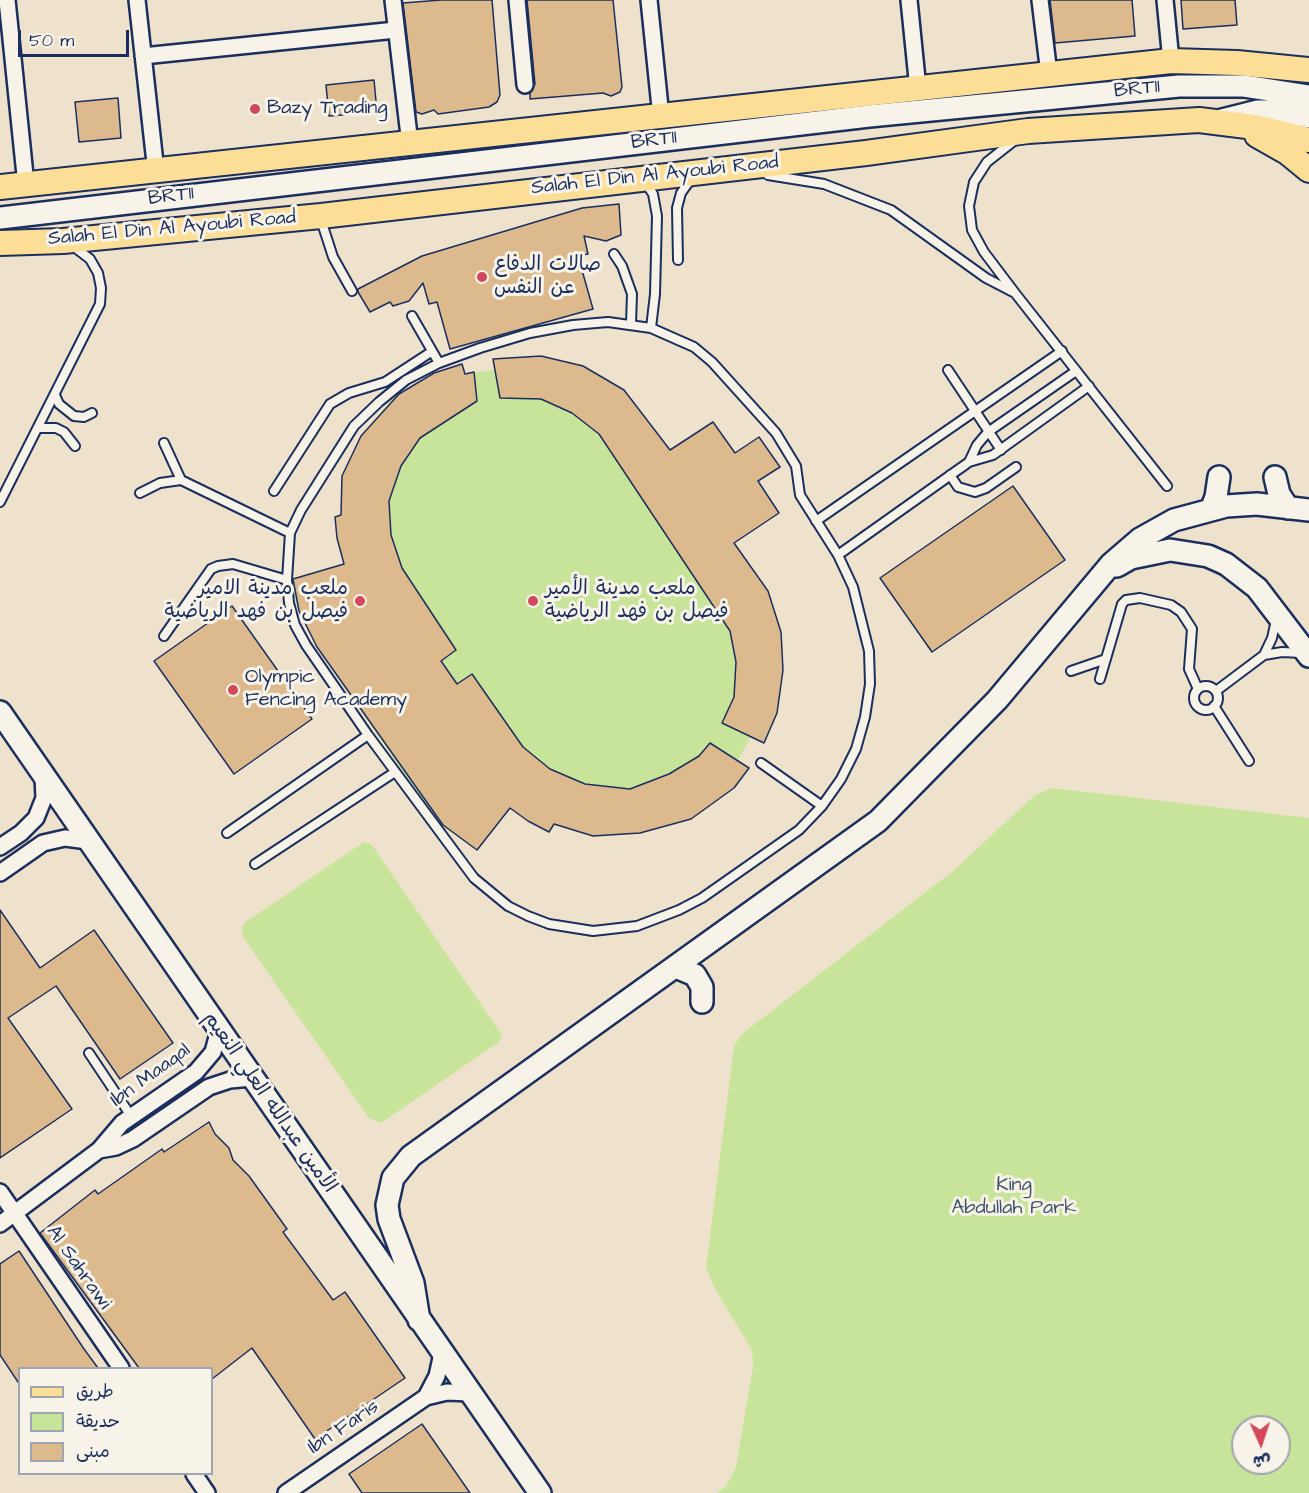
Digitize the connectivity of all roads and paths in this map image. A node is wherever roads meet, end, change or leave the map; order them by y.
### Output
1 (7, 0) edge
2 (138, 0) edge
3 (393, 0) edge
4 (517, 0) edge
5 (650, 0) edge
6 (909, 0) edge
7 (1041, 0) edge
8 (1164, 0) edge
9 (396, 30) junction
10 (143, 57) junction
11 (1171, 61) junction
12 (1309, 70) edge
13 (1049, 74) junction
14 (525, 85) dead end
15 (918, 88) junction
16 (1309, 96) edge
17 (661, 117) junction
18 (1309, 117) edge
19 (1227, 122) junction
20 (1028, 131) junction
21 (1309, 140) edge
22 (410, 144) junction
23 (706, 170) junction
24 (1309, 170) edge
25 (156, 172) junction
26 (641, 177) junction
27 (26, 185) junction
28 (0, 187) edge
29 (321, 216) junction
30 (0, 218) edge
31 (63, 241) junction
32 (0, 243) edge
33 (614, 254) dead end
34 (678, 260) dead end
35 (352, 291) dead end
36 (1015, 293) junction
37 (412, 316) dead end
38 (631, 324) junction
39 (651, 328) junction
40 (1062, 351) junction
41 (431, 352) junction
42 (439, 363) junction
43 (948, 370) dead end
44 (1076, 371) junction
45 (1089, 386) junction
46 (55, 394) junction
47 (975, 411) junction
48 (92, 412) dead end
49 (38, 428) junction
50 (988, 432) junction
51 (164, 443) dead end
52 (75, 446) dead end
53 (1001, 450) junction
54 (969, 462) junction
55 (1016, 467) dead end
56 (950, 475) junction
57 (1219, 477) dead end
58 (1275, 477) dead end
59 (181, 480) junction
60 (1167, 486) dead end
61 (274, 491) dead end
62 (140, 493) dead end
63 (0, 502) edge
64 (1288, 508) junction
65 (1210, 510) junction
66 (1309, 510) edge
67 (816, 521) junction
68 (290, 533) junction
69 (838, 555) junction
70 (1099, 578) junction
71 (287, 580) junction
72 (1275, 611) junction
73 (164, 636) dead end
74 (1264, 655) junction
75 (1309, 656) edge
76 (1106, 659) junction
77 (1071, 671) dead end
78 (1101, 679) dead end
79 (1198, 688) junction
80 (1215, 691) junction
81 (1214, 706) junction
82 (0, 712) edge
83 (368, 735) junction
84 (1250, 761) dead end
85 (761, 763) dead end
86 (395, 772) junction
87 (43, 776) junction
88 (822, 806) junction
89 (21, 833) junction
90 (227, 833) dead end
91 (88, 841) junction
92 (0, 847) edge
93 (32, 848) junction
94 (255, 864) dead end
95 (0, 873) edge
96 (676, 967) junction
97 (702, 1002) dead end
98 (219, 1030) junction
99 (89, 1053) dead end
100 (196, 1072) junction
101 (252, 1078) junction
102 (174, 1087) junction
103 (205, 1089) junction
104 (184, 1103) junction
105 (130, 1116) junction
106 (99, 1150) junction
107 (0, 1192) edge
108 (15, 1214) junction
109 (0, 1224) edge
110 (419, 1320) junction
111 (442, 1353) junction
112 (121, 1367) edge
113 (470, 1393) junction
114 (426, 1397) junction
115 (195, 1475) edge
116 (207, 1493) edge
117 (285, 1493) edge
118 (540, 1493) edge

1 - 27 street
2 - 10 street
3 - 9 street
4 - 14 street
5 - 17 street
6 - 15 street
7 - 13 street
8 - 11 street
9 - 10 street
9 - 22 street
10 - 25 street
11 - 12 main road
11 - 13 main road
13 - 15 main road
15 - 17 main road
16 - 30 main road, BRT11
17 - 22 main road
18 - 19 main road
19 - 20 main road, Salah El Din Al Ayoubi Road
19 - 21 main road, Salah El Din Al Ayoubi Road
19 - 24 main road
20 - 23 main road, Salah El Din Al Ayoubi Road
20 - 36 lane
22 - 25 main road
23 - 26 main road, Salah El Din Al Ayoubi Road
23 - 34 lane
23 - 36 lane
25 - 27 main road
26 - 29 main road, Salah El Din Al Ayoubi Road
26 - 39 lane
27 - 28 main road
29 - 31 main road, Salah El Din Al Ayoubi Road
29 - 35 lane
31 - 32 main road, Salah El Din Al Ayoubi Road
31 - 46 lane
33 - 38 lane
36 - 40 lane
37 - 41 lane
38 - 39 lane
38 - 42 lane
39 - 67 lane
40 - 44 lane
40 - 47 lane
41 - 42 lane
41 - 61 lane
42 - 68 lane
43 - 47 lane
44 - 45 lane
44 - 50 lane
45 - 53 lane
45 - 60 lane
46 - 48 lane
46 - 49 lane
47 - 50 lane
47 - 67 lane
49 - 52 lane
49 - 63 lane
50 - 53 lane
50 - 54 lane
51 - 59 lane
53 - 54 lane
54 - 56 lane
55 - 56 lane
56 - 69 lane
57 - 65 main road
58 - 64 main road
59 - 62 lane
59 - 68 lane
64 - 65 main road
64 - 66 main road
65 - 70 main road
67 - 69 lane
68 - 71 lane
69 - 88 lane
70 - 72 main road
70 - 96 main road
71 - 73 lane
71 - 83 lane
72 - 74 lane
72 - 75 main road
74 - 75 lane
74 - 80 lane
76 - 77 lane
76 - 78 lane
76 - 79 lane
79 - 80 lane
79 - 81 lane
80 - 81 lane
81 - 84 lane
82 - 87 main road, الأمين عبدالله العلي النعيم
83 - 86 lane
83 - 90 lane
85 - 88 lane
86 - 88 lane
86 - 94 lane
87 - 89 street
87 - 91 main road, الأمين عبدالله العلي النعيم
89 - 92 street
89 - 93 street
91 - 93 street
91 - 98 main road, الأمين عبدالله العلي النعيم
93 - 95 street
96 - 97 main road
96 - 110 main road
98 - 100 street, Ibn Maaqal
98 - 101 main road, الأمين عبدالله العلي النعيم
99 - 105 lane
100 - 102 street, Ibn Maaqal
100 - 103 street
101 - 103 street, Ibn Maaqal
101 - 110 main road, الأمين عبدالله العلي النعيم
102 - 104 street
102 - 105 street, Ibn Maaqal
103 - 104 street, Ibn Maaqal
104 - 106 street, Ibn Maaqal
105 - 106 street, Ibn Maaqal
106 - 108 street, Ibn Maaqal
107 - 108 street, Al Sahrawi
108 - 109 street, Ibn Maaqal
108 - 112 street, Al Sahrawi
110 - 111 main road, الأمين عبدالله العلي النعيم
111 - 113 main road, الأمين عبدالله العلي النعيم
111 - 114 street
113 - 114 street
113 - 118 main road, الأمين عبدالله العلي النعيم
114 - 117 street, Ibn Faris
115 - 116 street

